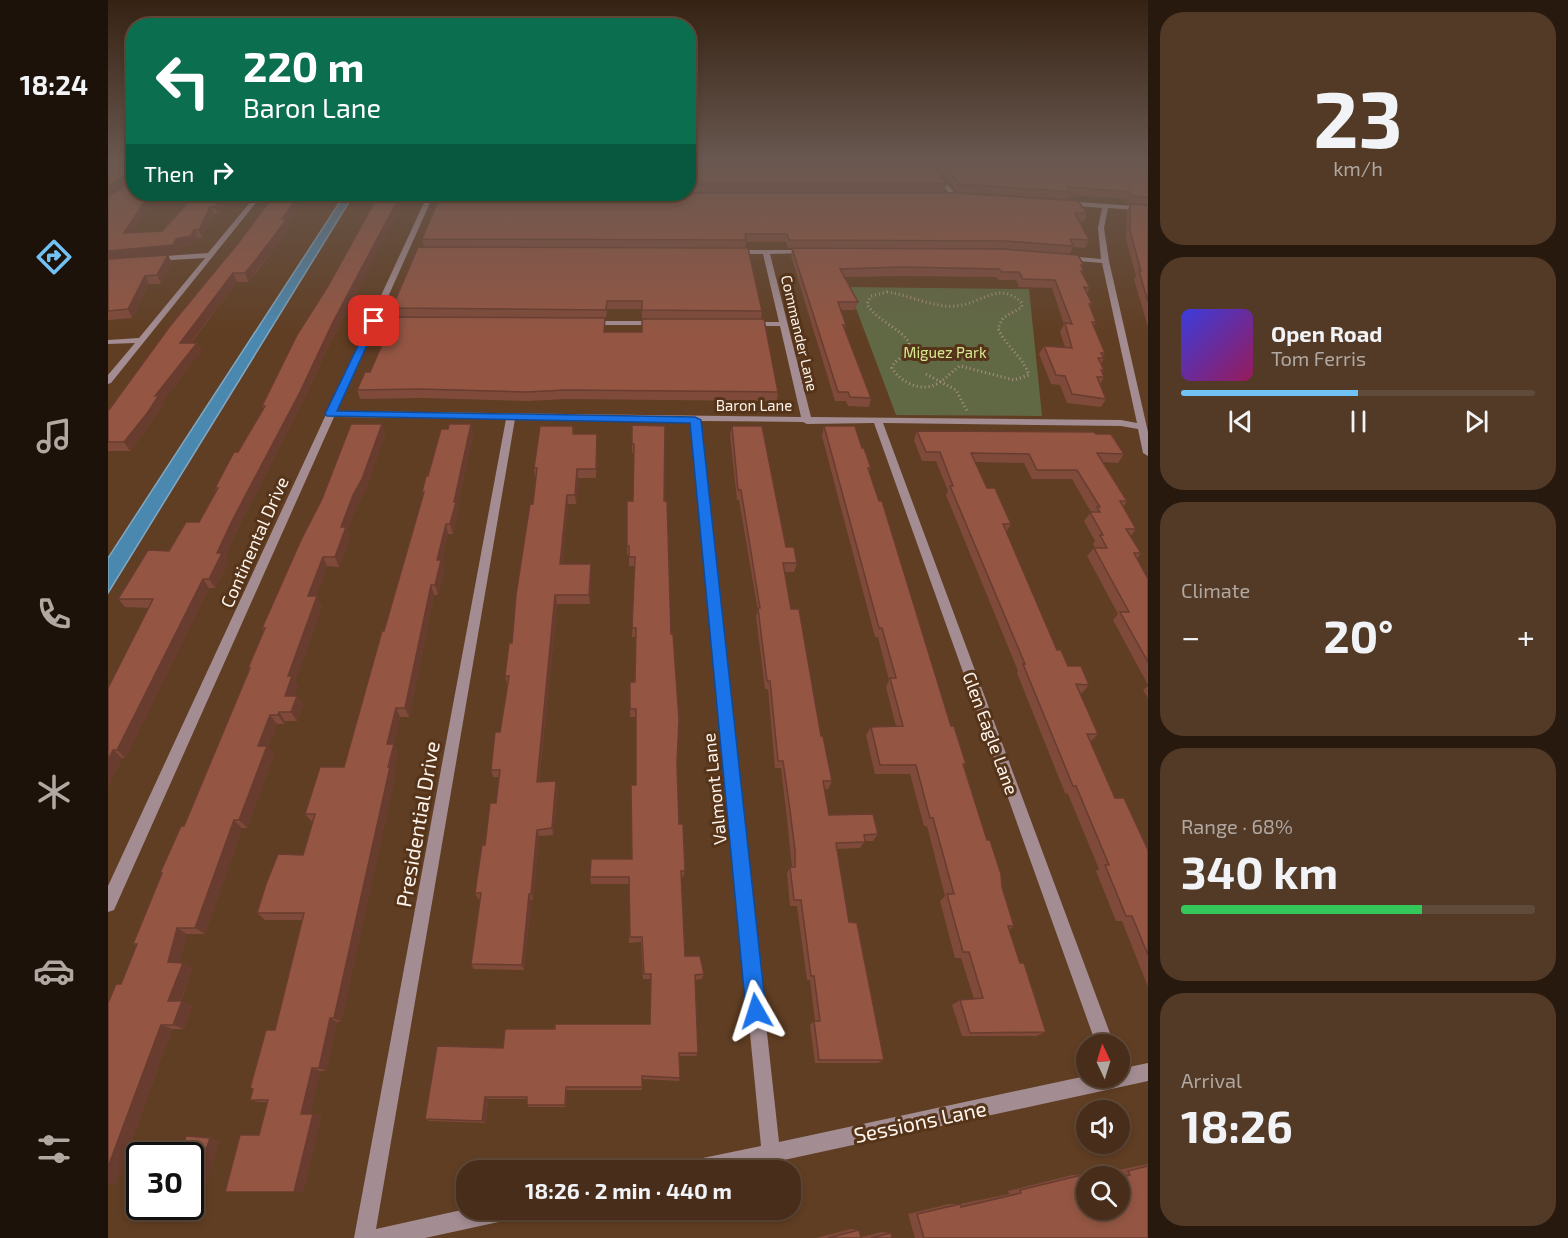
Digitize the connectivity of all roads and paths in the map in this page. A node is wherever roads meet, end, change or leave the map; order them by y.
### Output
1 (240, 219) edge
2 (425, 219) edge
3 (1103, 219) edge
4 (719, 252) edge
5 (766, 252) junction
6 (813, 252) edge
7 (210, 255) junction
8 (1058, 258) edge
9 (142, 260) edge
10 (1105, 261) junction
11 (585, 322) edge
12 (667, 323) edge
13 (737, 323) edge
14 (784, 324) junction
15 (141, 340) junction
16 (108, 342) edge
17 (926, 374) dead end
18 (108, 381) edge
19 (940, 381) junction
20 (330, 414) junction
21 (511, 417) junction
22 (695, 420) junction
23 (807, 421) junction
24 (878, 421) junction
25 (973, 422) junction
26 (1141, 427) junction
27 (1148, 453) edge
28 (108, 904) edge
29 (1101, 1034) edge
30 (1148, 1071) edge
31 (1130, 1075) edge
32 (1076, 1087) edge
33 (771, 1153) junction
34 (739, 1160) edge
35 (461, 1220) edge
36 (364, 1238) edge
37 (378, 1238) edge

1 - 7 street
2 - 20 street, Continental Drive
3 - 10 street
4 - 5 street
5 - 6 street
5 - 14 street, Commander Lane
7 - 9 street
7 - 15 street
8 - 10 street
10 - 26 street
11 - 12 street
13 - 14 street
14 - 23 street, Commander Lane
15 - 16 street
15 - 18 street
17 - 19 path
19 - 19 path
19 - 25 path
20 - 21 street, Baron Lane
20 - 28 street, Continental Drive
21 - 22 street, Baron Lane
21 - 36 street, Presidential Drive
22 - 23 street, Baron Lane
22 - 33 street, Valmont Lane
23 - 24 street, Baron Lane
24 - 25 street, Baron Lane
24 - 29 street, Glen Eagle Lane
25 - 26 street, Baron Lane
26 - 27 street
30 - 31 street, Sessions Lane
32 - 33 street, Sessions Lane
33 - 34 street, Sessions Lane
35 - 37 street

